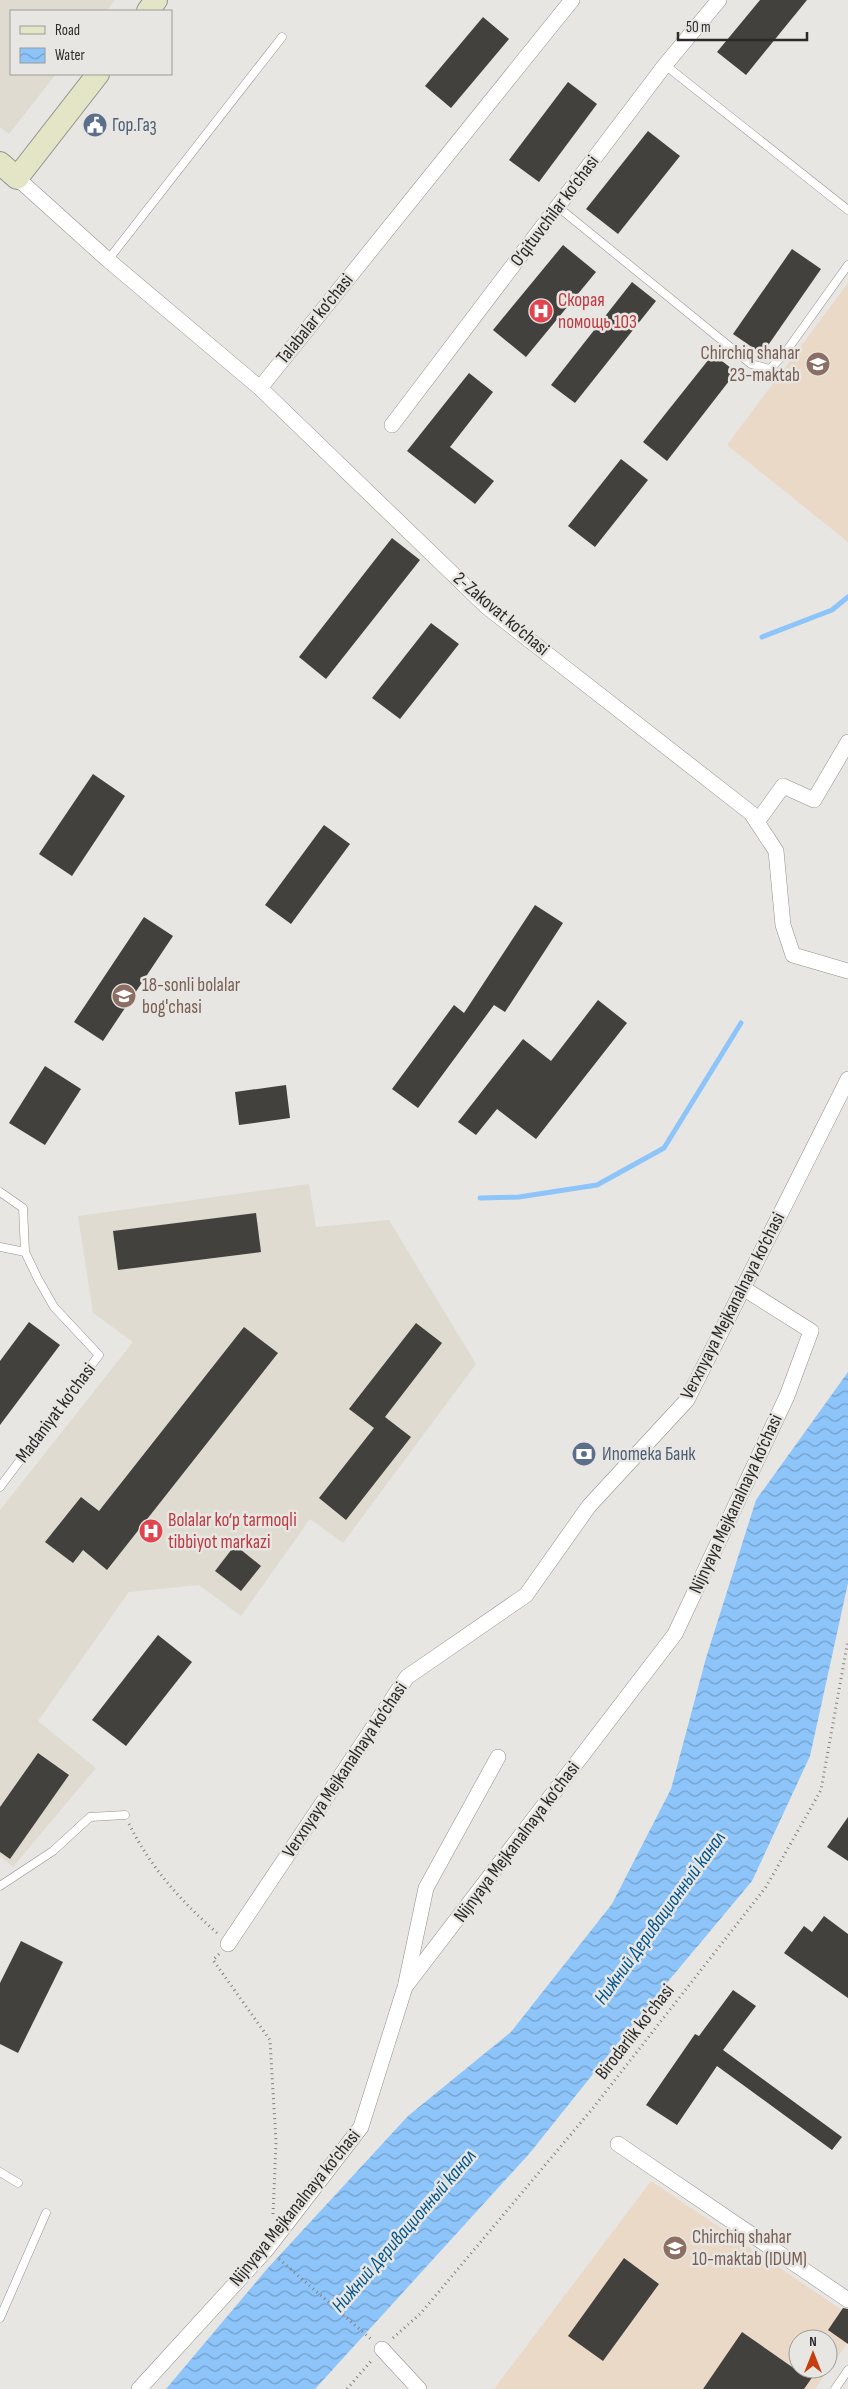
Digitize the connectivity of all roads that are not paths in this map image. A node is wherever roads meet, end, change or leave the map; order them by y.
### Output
1 (572, 0) edge
2 (719, 0) edge
3 (282, 36) dead end
4 (665, 65) junction
5 (97, 75) edge
6 (0, 163) edge
7 (17, 178) junction
8 (558, 208) junction
9 (848, 210) edge
10 (108, 260) junction
11 (848, 265) edge
12 (260, 388) junction
13 (392, 425) dead end
14 (848, 742) edge
15 (757, 822) junction
16 (848, 971) edge
17 (848, 1079) edge
18 (0, 1192) edge
19 (0, 1247) edge
20 (25, 1252) junction
21 (743, 1288) junction
22 (0, 1487) edge
23 (498, 1757) dead end
24 (125, 1815) road end
25 (0, 1886) edge
26 (228, 1944) road end
27 (405, 1987) junction
28 (618, 2144) dead end
29 (0, 2172) edge
30 (18, 2183) dead end
31 (46, 2213) dead end
32 (848, 2300) edge
33 (0, 2318) edge
34 (382, 2349) road end
35 (848, 2370) edge
36 (139, 2389) edge
37 (420, 2389) edge
38 (835, 2389) edge

1 - 12 street, Talabalar ko‘chasi
2 - 4 street, O‘qituvchilar ko‘chasi
3 - 10 lane
4 - 8 street, O‘qituvchilar ko‘chasi
4 - 9 lane
5 - 7 street
6 - 7 street
7 - 10 street
8 - 11 lane
8 - 13 street, O‘qituvchilar ko‘chasi
10 - 12 street
12 - 15 street, 2-Zakovat ko‘chasi
14 - 15 street
15 - 16 street, 2-Zakovat ko‘chasi
17 - 21 street, Verxnyaya Mejkanalnaya ko‘chasi
18 - 20 lane, Madaniyat ko‘chasi
19 - 20 lane
20 - 22 lane, Madaniyat ko‘chasi
21 - 26 street, Verxnyaya Mejkanalnaya ko‘chasi
21 - 27 street, Nijnyaya Mejkanalnaya ko‘chasi
23 - 27 street
24 - 25 lane
27 - 36 street, Nijnyaya Mejkanalnaya ko‘chasi
28 - 32 street
29 - 30 lane
31 - 33 lane
34 - 37 street
35 - 38 lane

